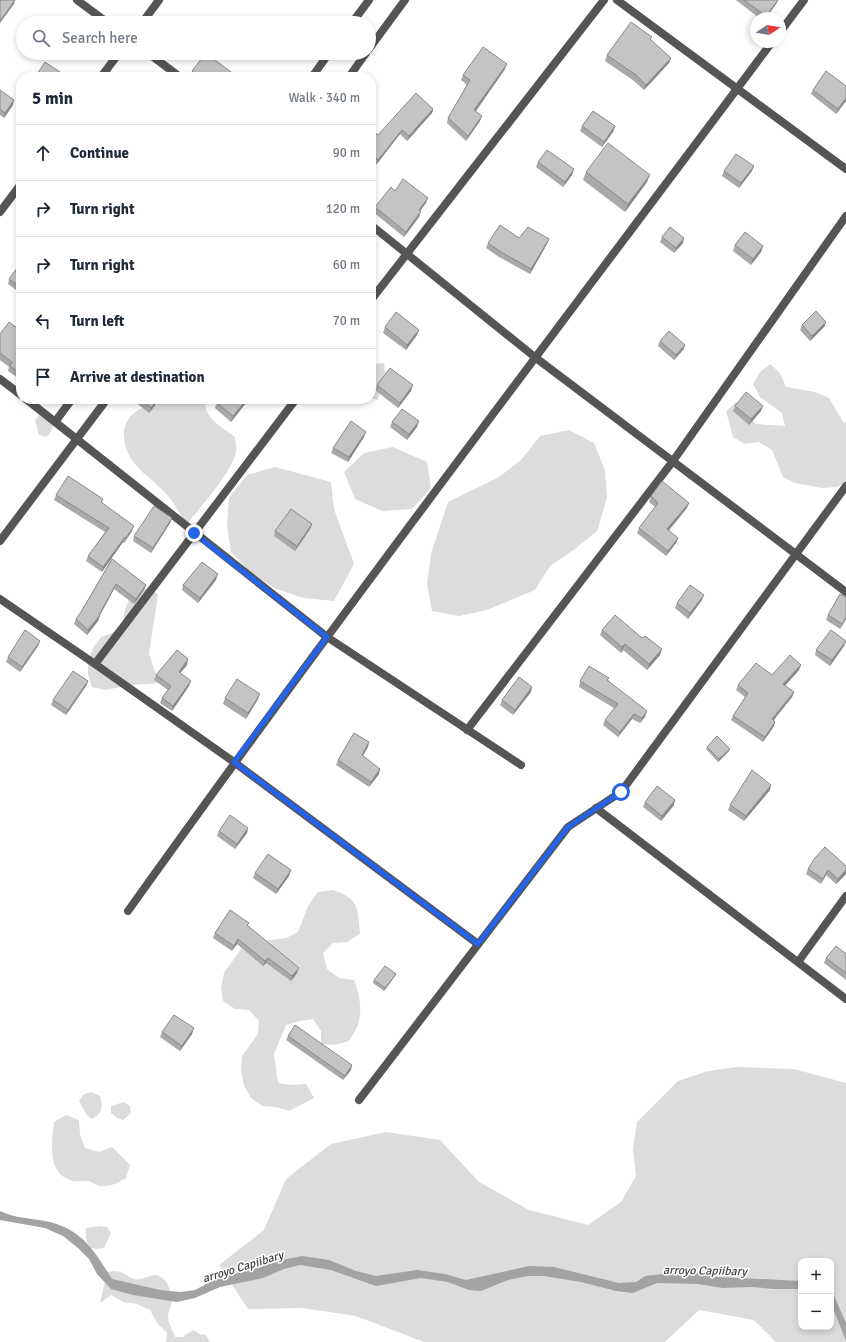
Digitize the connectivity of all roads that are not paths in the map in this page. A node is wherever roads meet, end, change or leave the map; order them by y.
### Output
1 (77, 0) edge
2 (159, 0) edge
3 (369, 0) edge
4 (405, 0) edge
5 (604, 0) edge
6 (617, 0) edge
7 (804, 0) edge
8 (99, 16) edge
9 (147, 16) edge
10 (357, 16) edge
11 (786, 24) edge
12 (376, 39) edge
13 (768, 48) edge
14 (114, 60) edge
15 (157, 60) edge
16 (325, 60) edge
17 (361, 60) edge
18 (105, 72) edge
19 (173, 72) edge
20 (316, 72) edge
21 (353, 72) edge
22 (737, 89) junction
23 (846, 170) edge
24 (16, 191) edge
25 (0, 212) edge
26 (846, 216) edge
27 (376, 229) edge
28 (406, 253) junction
29 (376, 293) edge
30 (536, 358) junction
31 (0, 379) edge
32 (16, 391) edge
33 (32, 404) edge
34 (68, 404) edge
35 (103, 404) edge
36 (292, 404) edge
37 (55, 422) junction
38 (77, 439) junction
39 (673, 461) junction
40 (846, 486) edge
41 (194, 533) junction
42 (0, 541) edge
43 (796, 554) junction
44 (846, 592) edge
45 (0, 600) edge
46 (327, 637) junction
47 (95, 664) junction
48 (467, 730) junction
49 (234, 762) junction
50 (520, 766) dead end
51 (596, 808) junction
52 (846, 896) edge
53 (128, 911) dead end
54 (478, 944) junction
55 (798, 962) junction
56 (846, 999) edge
57 (359, 1100) dead end

1 - 8 street
2 - 9 street
3 - 10 street
4 - 12 street
5 - 28 street
6 - 22 street
7 - 11 street
13 - 22 street
14 - 18 street
15 - 19 street
16 - 20 street
17 - 21 street
22 - 23 street
22 - 30 street
24 - 25 street
26 - 39 street
27 - 28 street
28 - 29 street
28 - 30 street
30 - 39 street
30 - 46 street
31 - 32 street
33 - 37 street
34 - 37 street
35 - 38 street
36 - 41 street
37 - 38 street
38 - 41 street
38 - 42 street
39 - 43 street
39 - 48 street
40 - 43 street
41 - 46 street
41 - 47 street
43 - 44 street
43 - 51 street
45 - 47 street
46 - 48 street
46 - 49 street
47 - 49 street
48 - 50 street
49 - 53 street
49 - 54 street
51 - 54 street
51 - 55 street
52 - 55 street
54 - 57 street
55 - 56 street

